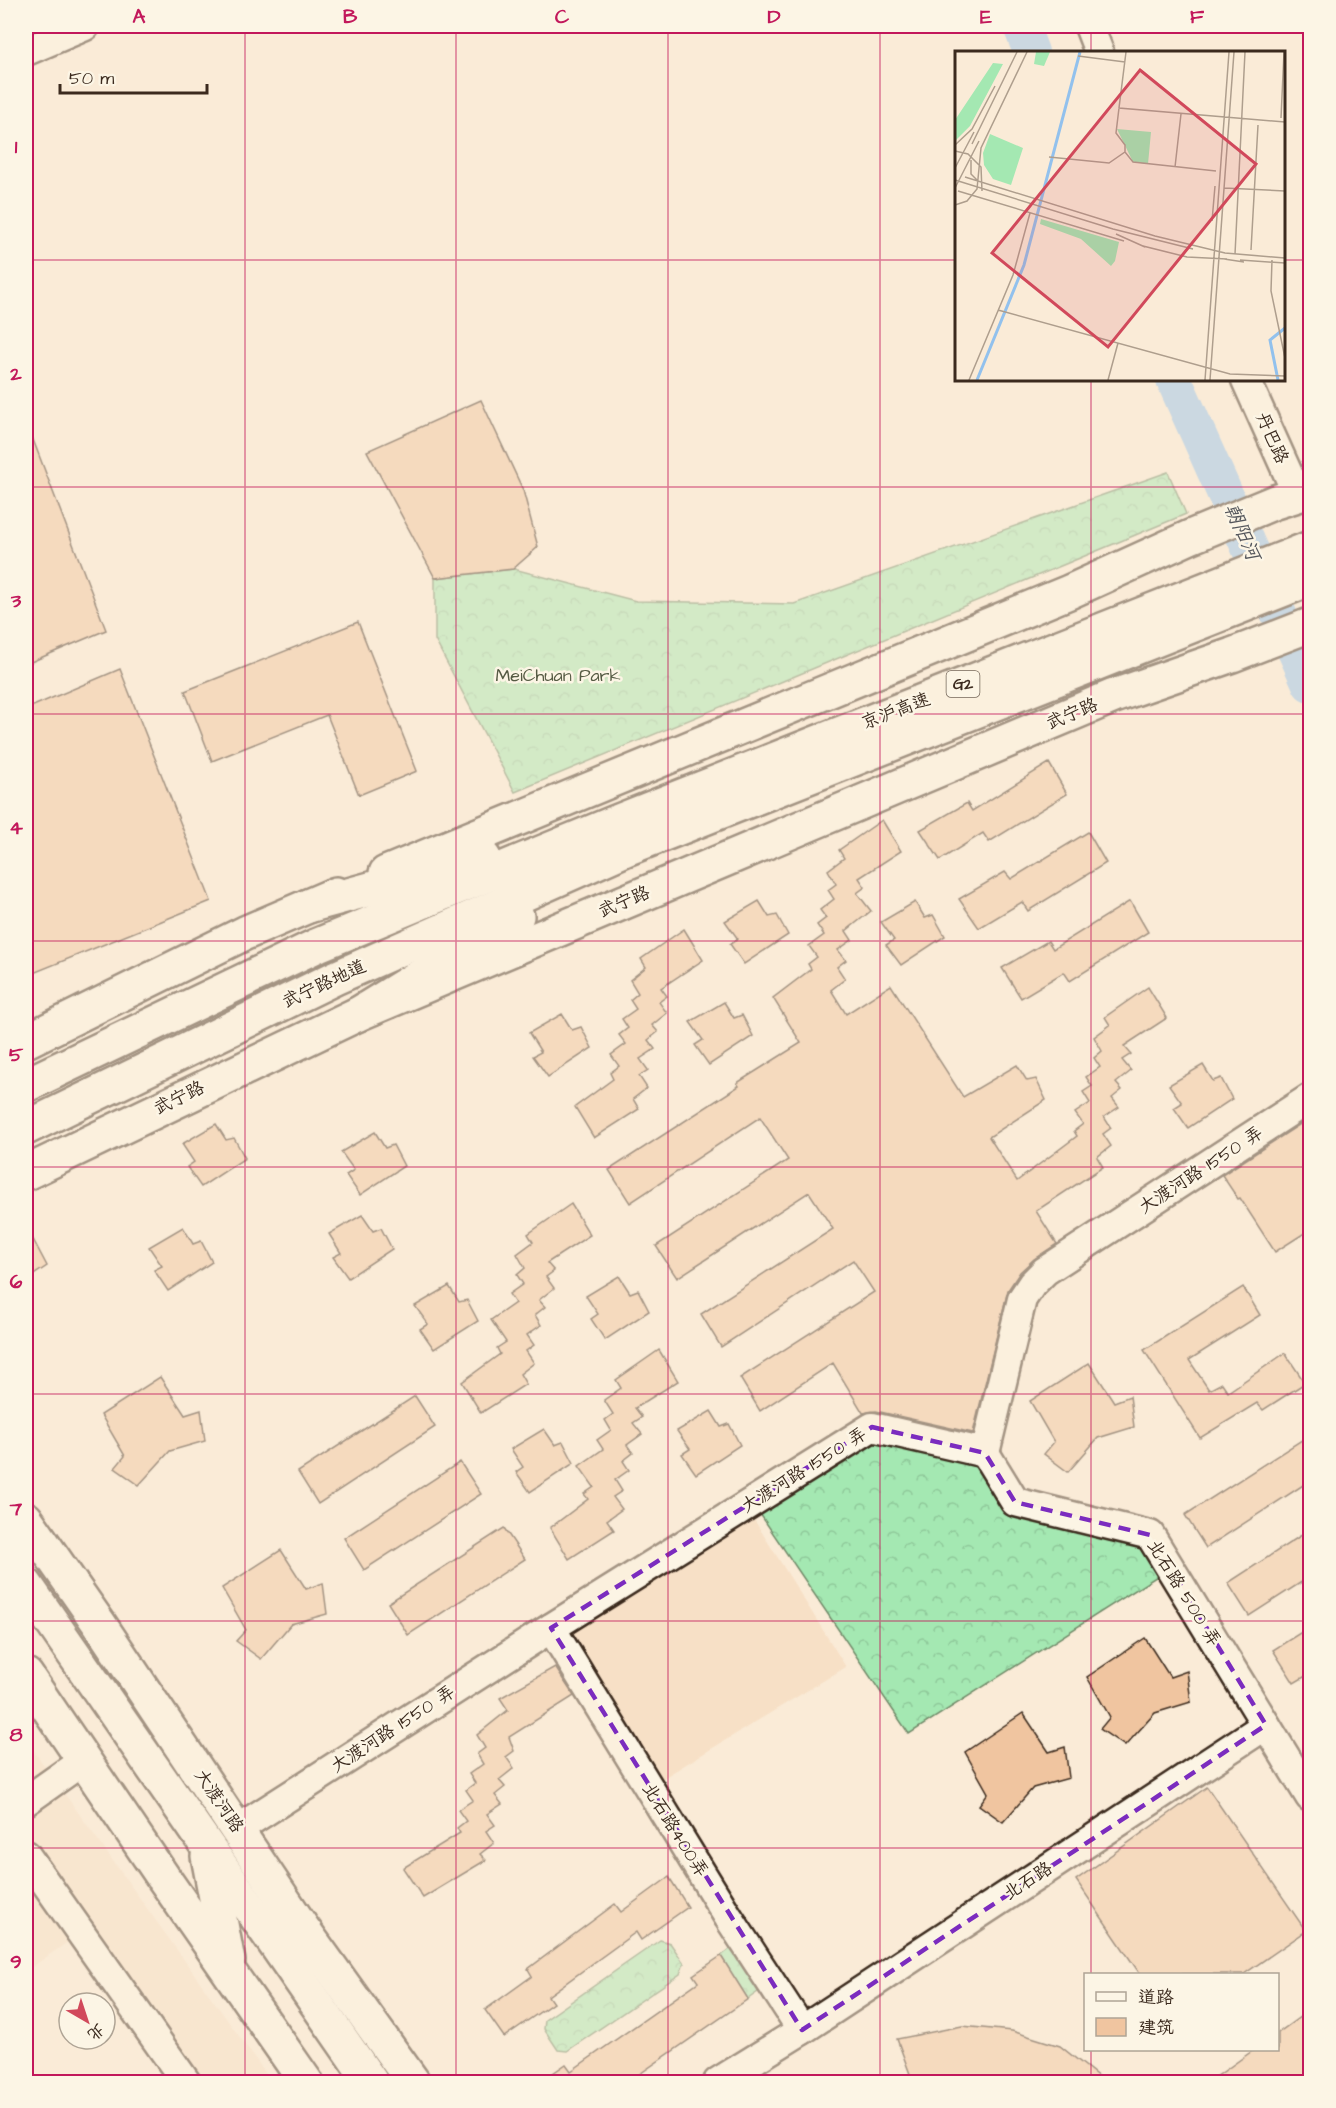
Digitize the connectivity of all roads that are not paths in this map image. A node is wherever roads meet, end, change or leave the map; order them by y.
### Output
1 (85, 26) edge
2 (1089, 26) edge
3 (26, 51) edge
4 (1099, 51) edge
5 (1246, 381) edge
6 (1299, 500) edge
7 (1311, 549) edge
8 (1311, 579) edge
9 (1311, 606) edge
10 (1311, 625) edge
11 (1230, 647) junction
12 (621, 836) junction
13 (308, 906) junction
14 (358, 1014) junction
15 (26, 1041) edge
16 (26, 1085) edge
17 (1311, 1098) edge
18 (26, 1128) edge
19 (26, 1173) edge
20 (984, 1453) junction
21 (26, 1519) edge
22 (26, 1585) edge
23 (551, 1628) junction
24 (26, 1675) edge
25 (1266, 1725) junction
26 (84, 1760) junction
27 (1311, 1797) edge
28 (26, 1801) edge
29 (238, 1829) junction
30 (206, 1845) junction
31 (26, 1855) edge
32 (230, 1972) junction
33 (802, 2030) junction
34 (186, 2082) edge
35 (306, 2082) edge
36 (371, 2082) edge
37 (413, 2082) edge
38 (718, 2082) edge

1 - 3 street
2 - 4 street
5 - 6 street, 丹巴路
6 - 13 main road
7 - 12 main road, 京沪高速 / G2
8 - 12 main road, 京沪高速 / G2
9 - 11 main road
10 - 11 main road
11 - 14 main road, 武宁路
12 - 13 main road
12 - 14 main road
12 - 16 main road, 武宁路地道
12 - 18 main road, 武宁路地道
13 - 15 main road
14 - 19 main road, 武宁路
17 - 20 street, 大渡河路 1550 弄
20 - 23 street, 大渡河路 1550 弄
20 - 25 street, 北石路 500 弄
21 - 29 main road, 大渡河路
22 - 30 main road, 大渡河路
23 - 29 street, 大渡河路 1550 弄
23 - 33 street, 北石路400弄
24 - 26 main road
25 - 27 street
25 - 33 street, 北石路
26 - 28 street
26 - 32 main road
29 - 37 main road, 大渡河路
30 - 32 main road
30 - 36 main road, 大渡河路
31 - 34 street
32 - 35 main road
33 - 38 street, 北石路

